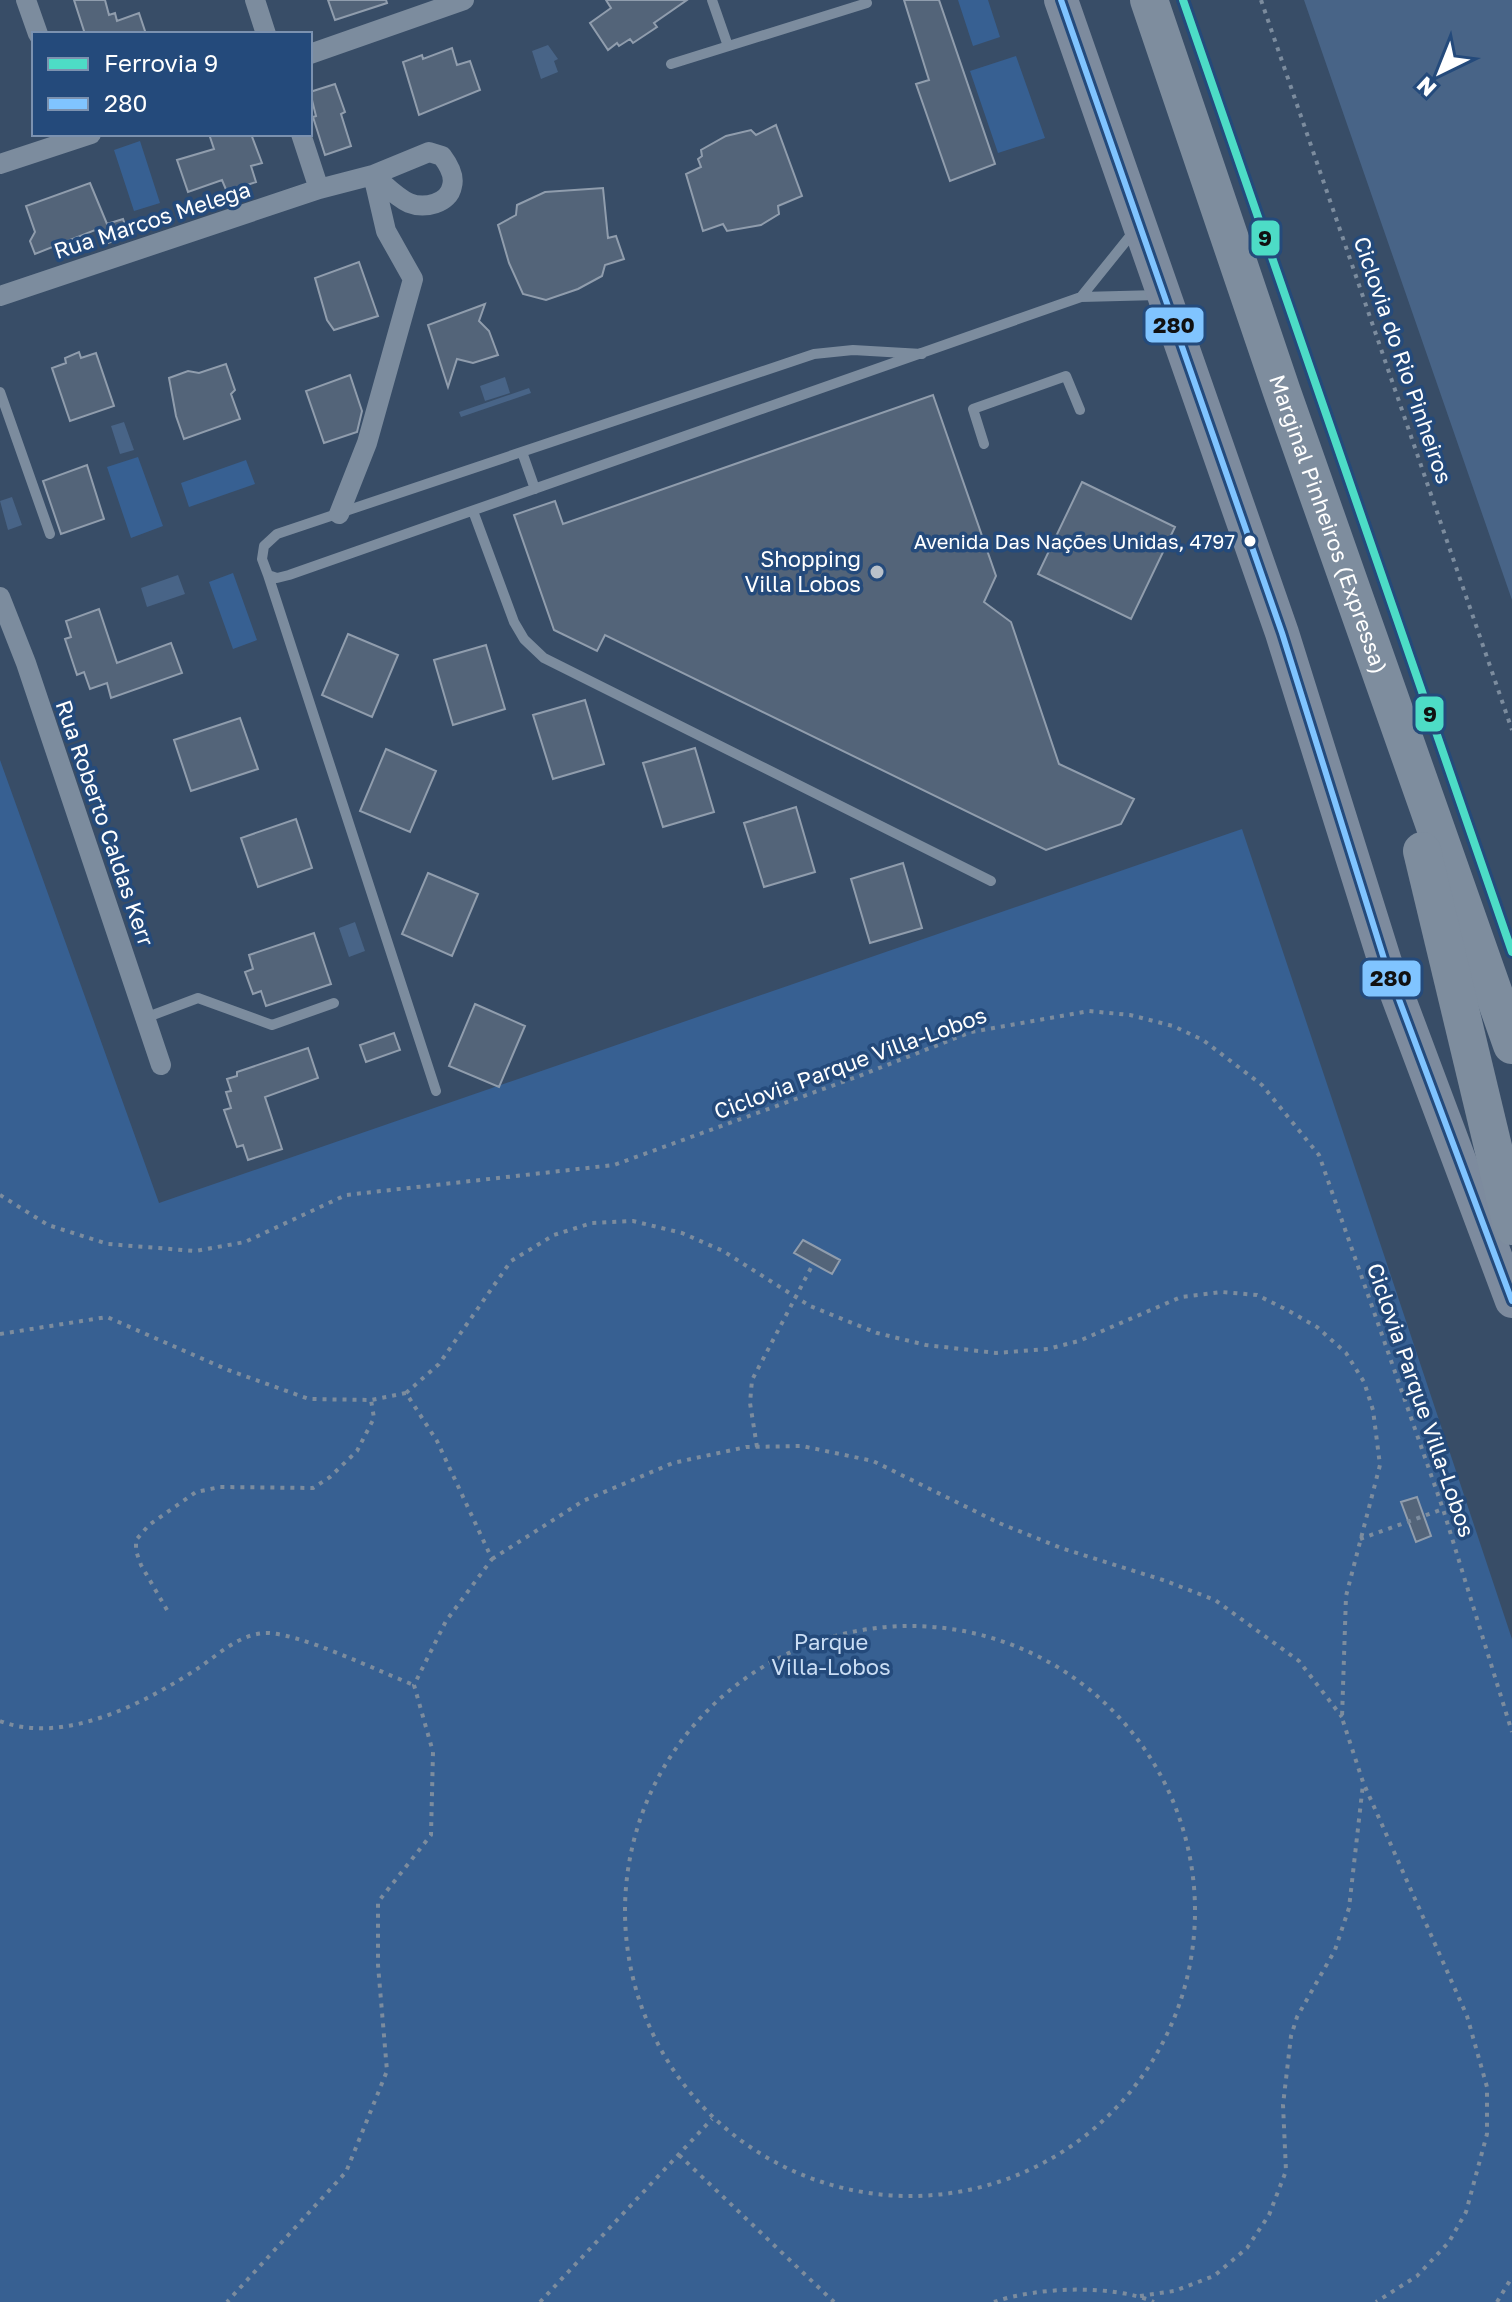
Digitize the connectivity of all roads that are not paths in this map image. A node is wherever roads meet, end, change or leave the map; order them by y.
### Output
1 (26, 0) edge
2 (255, 0) edge
3 (464, 0) edge
4 (712, 0) edge
5 (1061, 0) edge
6 (1149, 0) edge
7 (867, 3) dead end
8 (37, 32) edge
9 (265, 32) edge
10 (728, 46) junction
11 (312, 53) edge
12 (671, 64) dead end
13 (78, 136) edge
14 (302, 136) edge
15 (0, 164) edge
16 (319, 189) junction
17 (1140, 224) junction
18 (1165, 295) junction
19 (0, 296) edge
20 (1081, 297) junction
21 (922, 354) junction
22 (0, 392) edge
23 (1080, 410) dead end
24 (984, 444) dead end
25 (522, 452) junction
26 (535, 489) junction
27 (473, 511) junction
28 (339, 514) junction
29 (50, 534) dead end
30 (268, 575) junction
31 (0, 597) edge
32 (1391, 699) junction
33 (991, 881) dead end
34 (334, 1003) dead end
35 (145, 1018) junction
36 (1512, 1045) edge
37 (161, 1065) dead end
38 (436, 1091) dead end
39 (1512, 1226) edge
40 (1512, 1301) edge

1 - 8 street
2 - 9 street
3 - 11 street
4 - 10 lane
5 - 17 highway
6 - 32 highway, Marginal Pinheiros (Expressa)
7 - 10 lane
10 - 12 lane
13 - 15 street
14 - 16 street
16 - 19 street, Rua Marcos Melega
16 - 28 street, Rua Marcos Melega
17 - 18 highway
17 - 20 lane
18 - 20 lane
18 - 40 highway
20 - 21 lane
21 - 25 lane
21 - 26 lane
22 - 29 lane
23 - 24 lane
25 - 26 lane
25 - 28 lane
26 - 27 lane
27 - 30 lane
27 - 33 lane
28 - 30 lane
30 - 38 lane
31 - 35 street, Rua Roberto Caldas Kerr
32 - 36 highway, Marginal Pinheiros (Expressa)
32 - 39 highway
34 - 35 lane
35 - 37 street, Rua Roberto Caldas Kerr

